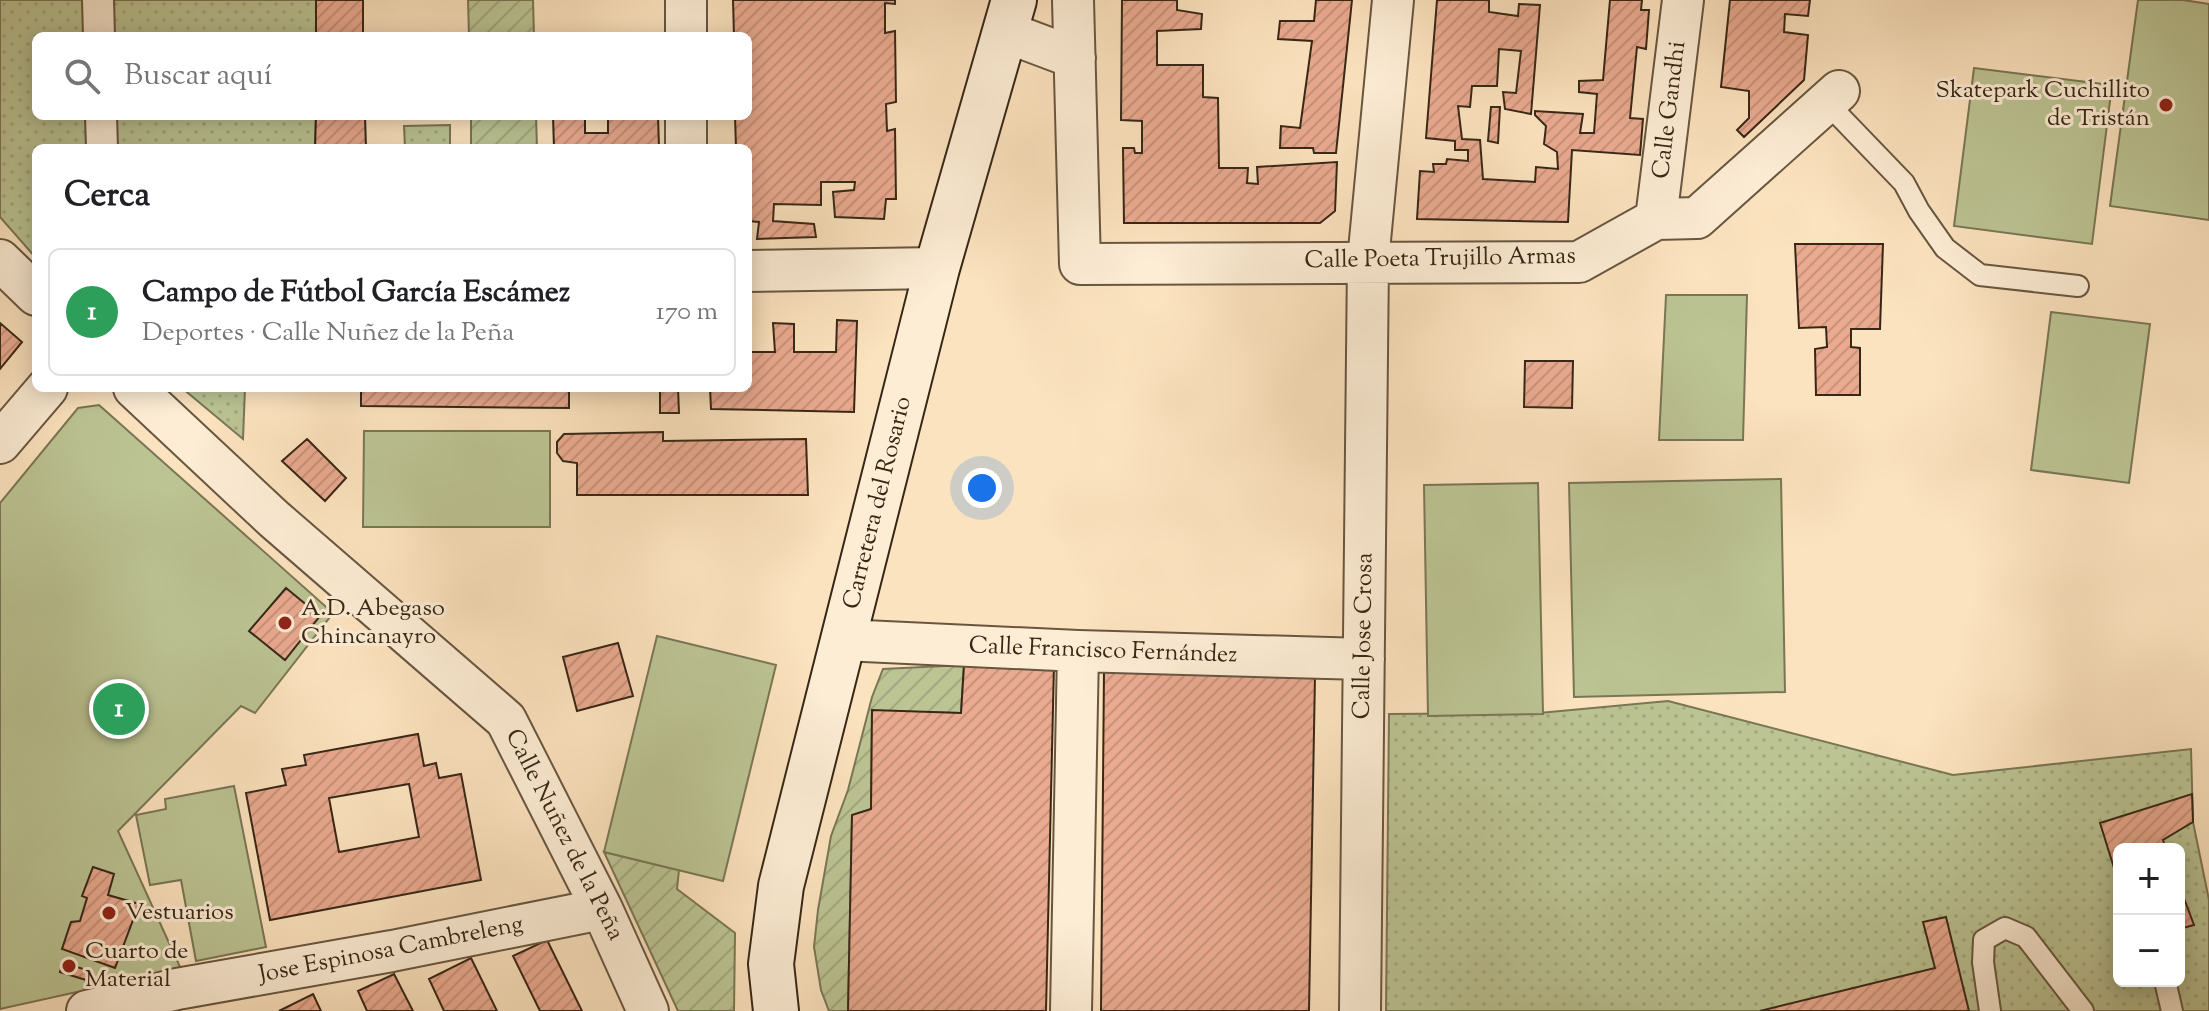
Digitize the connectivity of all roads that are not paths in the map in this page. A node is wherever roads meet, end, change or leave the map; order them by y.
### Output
1 (98, 0) edge
2 (686, 0) edge
3 (1073, 0) edge
4 (1393, 0) edge
5 (1683, 0) edge
6 (1010, 16) edge
7 (99, 32) edge
8 (686, 32) edge
9 (1075, 58) junction
10 (1833, 97) joint
11 (101, 120) edge
12 (686, 120) edge
13 (102, 144) edge
14 (686, 144) edge
15 (1656, 219) junction
16 (0, 260) edge
17 (1368, 261) junction
18 (937, 268) junction
19 (752, 271) edge
20 (2078, 286) dead end
21 (32, 291) edge
22 (44, 392) edge
23 (138, 392) edge
24 (0, 443) edge
25 (843, 640) junction
26 (1078, 651) junction
27 (1364, 659) junction
28 (602, 909) junction
29 (771, 964) junction
30 (2166, 987) edge
31 (87, 1011) edge
32 (648, 1011) edge
33 (776, 1011) edge
34 (790, 1011) edge
35 (1071, 1011) edge
36 (1360, 1011) edge
37 (1990, 1011) edge
38 (2083, 1011) edge
39 (2172, 1011) edge

1 - 7 street
2 - 8 street
3 - 9 street
4 - 17 street, Calle Jose Crosa
5 - 15 street, Calle Gandhi
6 - 9 street
6 - 18 main road, Carretera del Rosario
9 - 17 street, Calle Poeta Trujillo Armas
10 - 15 street, Calle Poeta Trujillo Armas
10 - 20 lane
11 - 13 street
12 - 14 street
15 - 17 street, Calle Poeta Trujillo Armas
16 - 21 street
17 - 27 street, Calle Jose Crosa
18 - 19 street
18 - 25 main road, Carretera del Rosario
22 - 24 street
23 - 28 street, Calle Nuñez de la Peña
25 - 26 street, Calle Francisco Fernández
25 - 29 main road, Carretera del Rosario
26 - 27 street, Calle Francisco Fernández
26 - 35 street
27 - 36 street, Calle Jose Crosa
28 - 31 street, Jose Espinosa Cambreleng
28 - 32 street, Calle Nuñez de la Peña
29 - 33 main road, Carretera del Rosario
29 - 34 street
30 - 39 lane
37 - 38 lane

